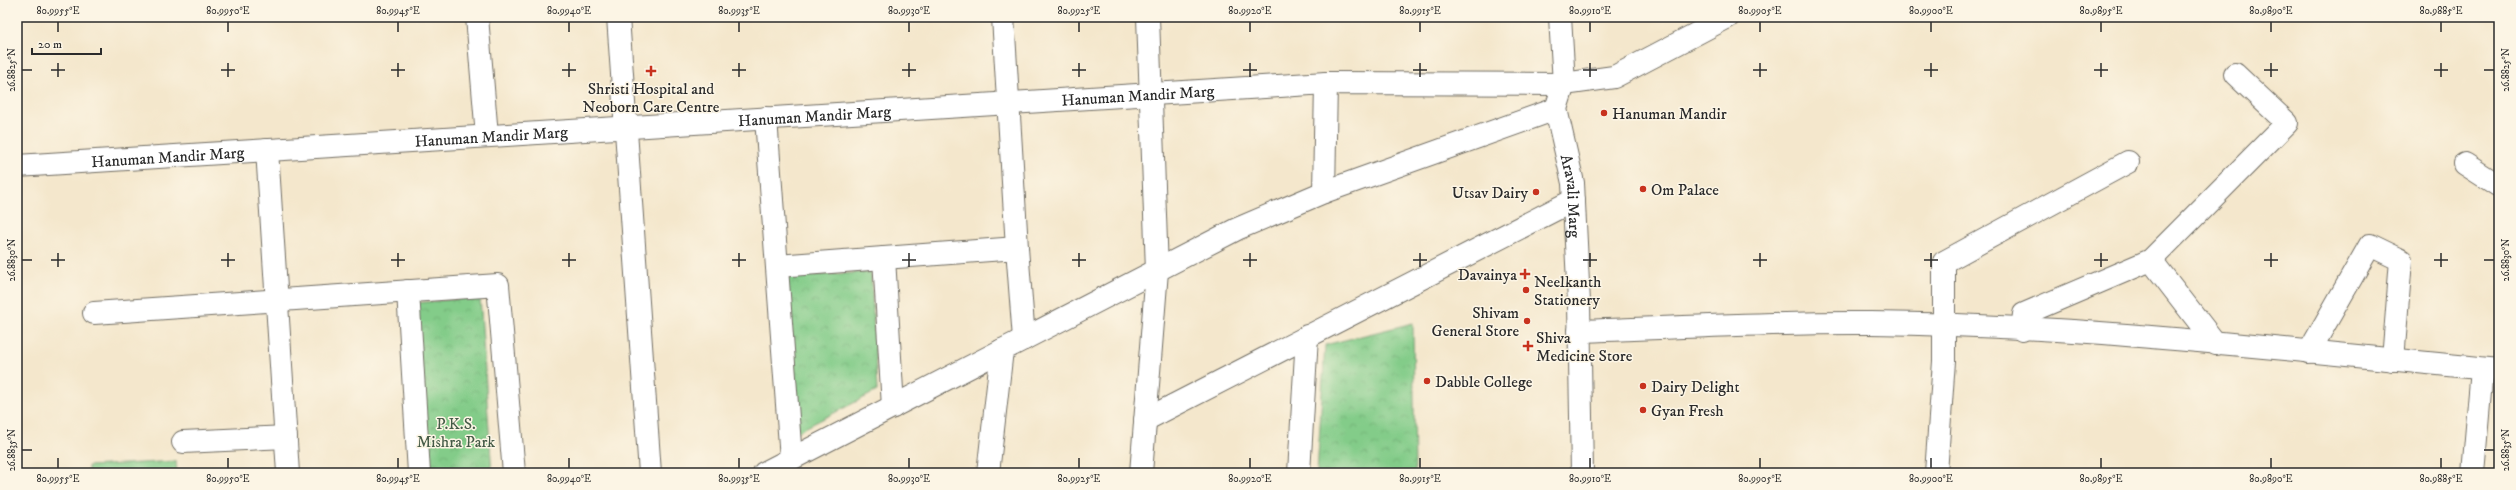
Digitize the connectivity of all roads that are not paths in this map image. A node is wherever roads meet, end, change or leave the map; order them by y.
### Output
1 (477, 17) edge
2 (618, 17) edge
3 (1003, 17) edge
4 (1148, 17) edge
5 (1560, 17) edge
6 (1718, 20) edge
7 (2235, 74) dead end
8 (1326, 83) junction
9 (1564, 84) junction
10 (1152, 94) junction
11 (1008, 103) junction
12 (1556, 109) junction
13 (766, 118) junction
14 (626, 128) junction
15 (487, 136) junction
16 (267, 150) junction
17 (2128, 162) dead end
18 (2465, 164) dead end
19 (17, 166) edge
20 (2499, 186) edge
21 (1324, 192) junction
22 (1574, 200) junction
23 (1017, 248) junction
24 (884, 258) junction
25 (2151, 260) junction
26 (777, 266) junction
27 (1157, 271) junction
28 (408, 291) junction
29 (277, 300) junction
30 (94, 313) dead end
31 (1942, 325) junction
32 (2022, 330) junction
33 (1579, 331) junction
34 (1307, 336) junction
35 (1024, 339) junction
36 (2216, 344) junction
37 (1002, 350) junction
38 (2309, 352) junction
39 (2393, 360) junction
40 (2490, 370) edge
41 (893, 407) junction
42 (1145, 420) junction
43 (286, 437) junction
44 (183, 442) dead end
45 (791, 459) junction
46 (288, 473) edge
47 (420, 473) edge
48 (514, 473) edge
49 (650, 473) edge
50 (764, 473) edge
51 (988, 473) edge
52 (1141, 473) edge
53 (1299, 473) edge
54 (1582, 473) edge
55 (1936, 473) edge
56 (2473, 473) edge

1 - 15 street
2 - 14 street
3 - 11 street
4 - 10 street
5 - 9 street
6 - 9 street, Hanuman Mandir Marg
7 - 25 street
8 - 9 street, Hanuman Mandir Marg
8 - 10 street, Hanuman Mandir Marg
8 - 21 street
9 - 12 street
10 - 11 street, Hanuman Mandir Marg
10 - 27 street
11 - 13 street, Hanuman Mandir Marg
11 - 23 street
12 - 21 street
12 - 22 street, Aravali Marg
13 - 14 street, Hanuman Mandir Marg
13 - 26 street
14 - 15 street, Hanuman Mandir Marg
14 - 49 street
15 - 16 street, Hanuman Mandir Marg
16 - 19 street, Hanuman Mandir Marg
16 - 29 street
17 - 31 street
18 - 20 street
21 - 27 street
22 - 33 street, Aravali Marg
22 - 34 street
23 - 24 street
23 - 35 street
24 - 26 street
24 - 41 street
25 - 32 street
25 - 36 street
26 - 45 street
27 - 35 street
27 - 42 street
28 - 29 street
28 - 47 street
28 - 48 street
29 - 30 street
29 - 43 street
31 - 32 street
31 - 33 street
31 - 55 street
32 - 36 street
33 - 54 street, Aravali Marg
34 - 42 street
34 - 53 street
35 - 37 street
36 - 38 street
37 - 41 street
37 - 51 street
38 - 39 street
38 - 39 street
39 - 40 street
40 - 56 street
41 - 45 street
42 - 52 street
43 - 44 street
43 - 46 street
45 - 50 street

